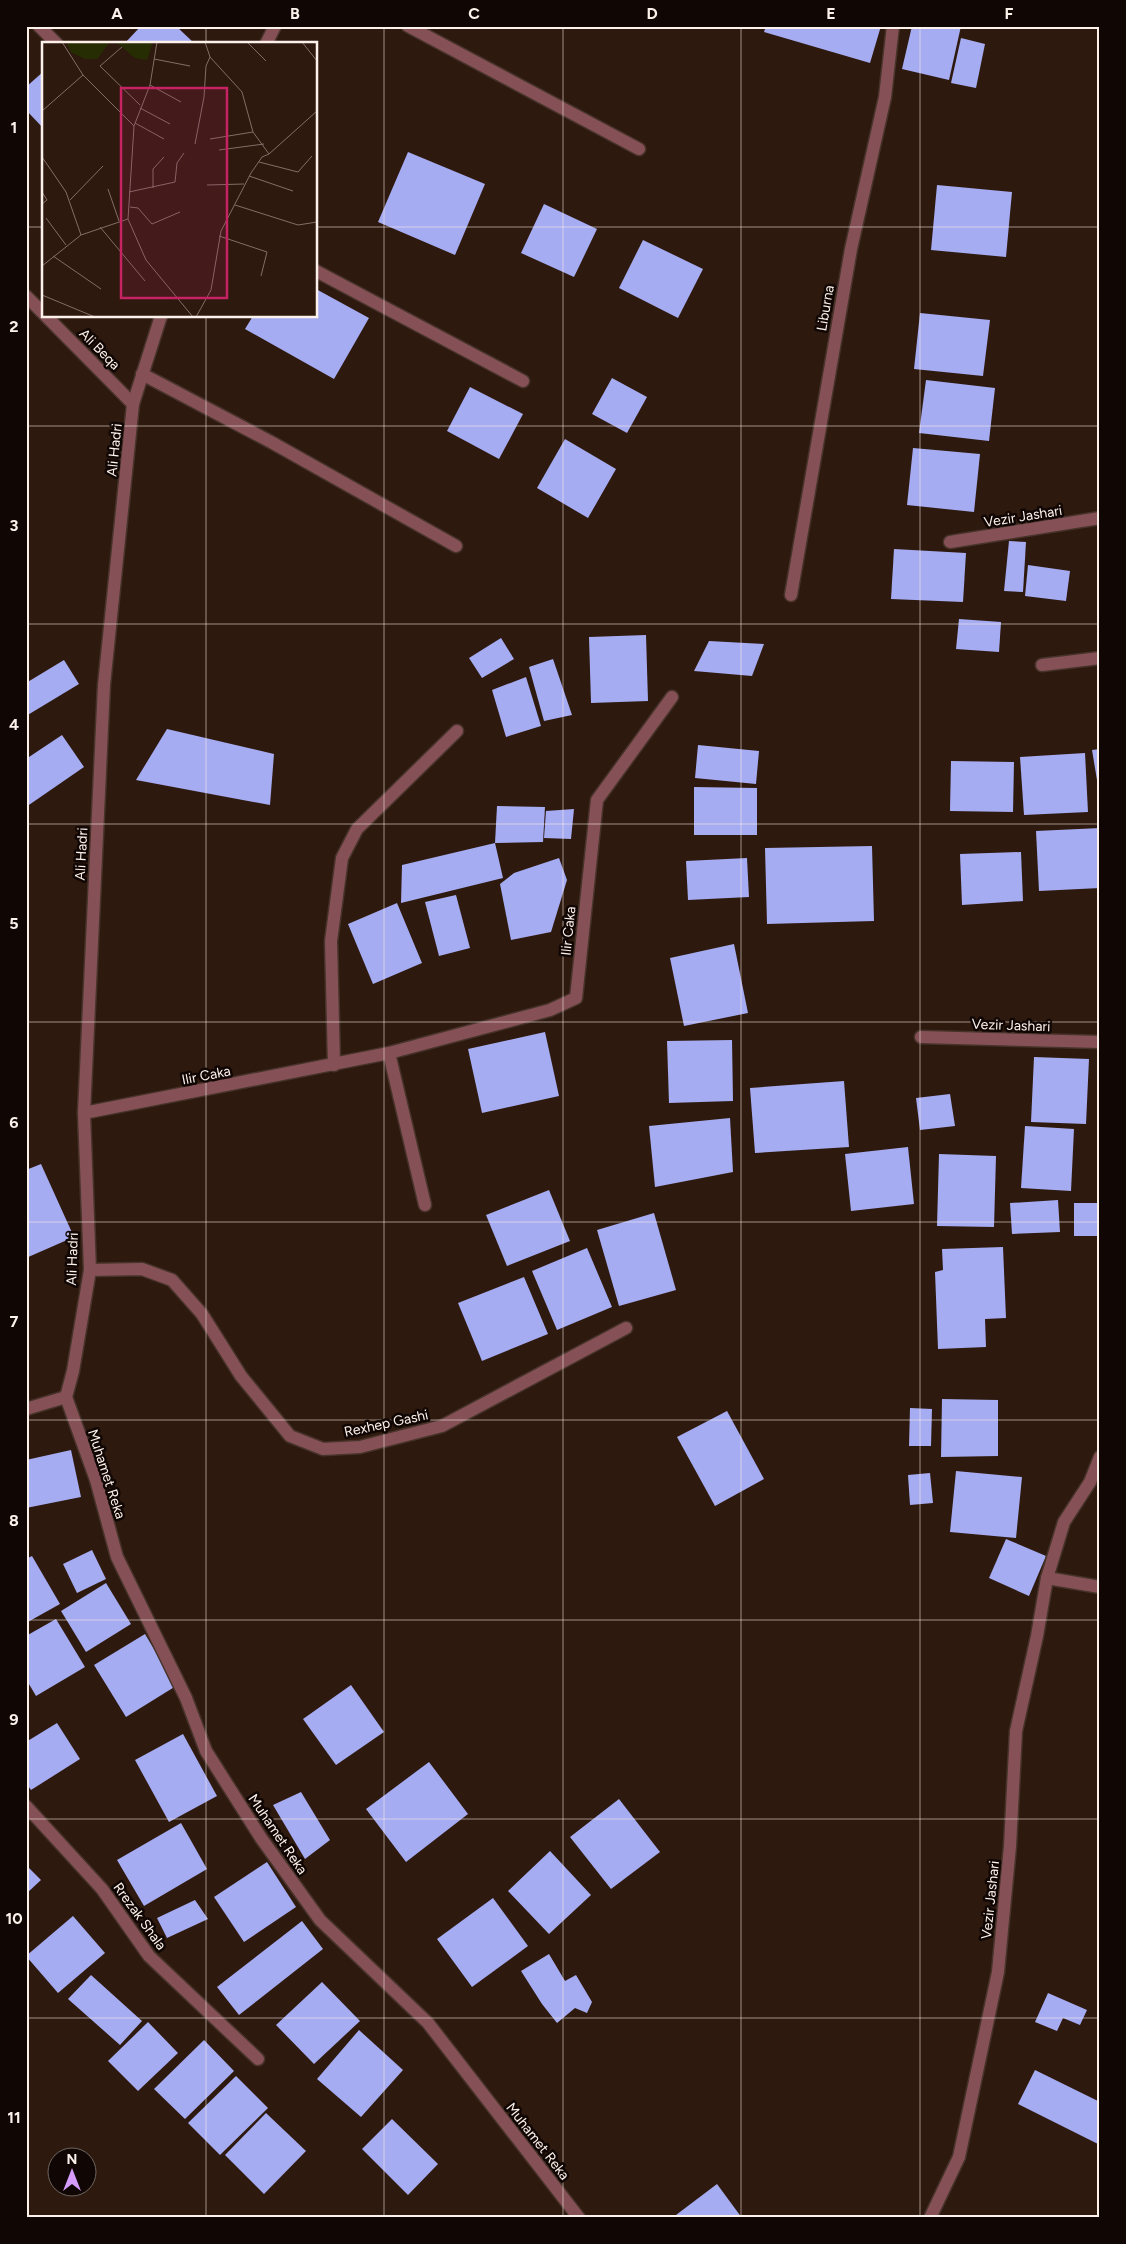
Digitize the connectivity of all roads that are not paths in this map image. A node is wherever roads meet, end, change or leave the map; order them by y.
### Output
1 (39, 26) edge
2 (275, 26) edge
3 (408, 26) edge
4 (893, 26) edge
5 (55, 42) edge
6 (267, 42) edge
7 (639, 149) dead end
8 (318, 272) edge
9 (26, 296) edge
10 (42, 312) edge
11 (48, 318) edge
12 (160, 318) edge
13 (142, 374) junction
14 (523, 381) dead end
15 (133, 404) junction
16 (1100, 518) edge
17 (950, 542) dead end
18 (456, 546) dead end
19 (791, 596) dead end
20 (1100, 658) edge
21 (1042, 665) dead end
22 (672, 697) dead end
23 (457, 731) dead end
24 (921, 1037) dead end
25 (1100, 1042) edge
26 (389, 1053) junction
27 (334, 1066) junction
28 (84, 1113) junction
29 (425, 1205) dead end
30 (90, 1270) junction
31 (626, 1328) dead end
32 (66, 1397) junction
33 (26, 1409) edge
34 (1100, 1457) edge
35 (1047, 1578) junction
36 (1100, 1587) edge
37 (26, 1806) edge
38 (258, 2059) dead end
39 (579, 2218) edge
40 (930, 2218) edge

1 - 5 street
2 - 6 street
3 - 7 street
4 - 19 street, Liburna
8 - 14 street
9 - 10 street, Ali Beqa
11 - 15 street, Ali Beqa
12 - 13 street, Ali Hadri
13 - 15 street, Ali Hadri
13 - 18 street
15 - 28 street, Ali Hadri
16 - 17 street, Vezir Jashari
20 - 21 street
22 - 26 street, Ilir Caka
23 - 27 street
24 - 25 street, Vezir Jashari
26 - 27 street, Ilir Caka
26 - 29 street
27 - 28 street, Ilir Caka
28 - 30 street, Ali Hadri
30 - 31 street, Rexhep Gashi
30 - 32 street, Ali Hadri
32 - 33 street
32 - 39 street, Muhamet Reka
34 - 35 street, Vezir Jashari
35 - 36 street
35 - 40 street, Vezir Jashari
37 - 38 street, Rrezak Shala

